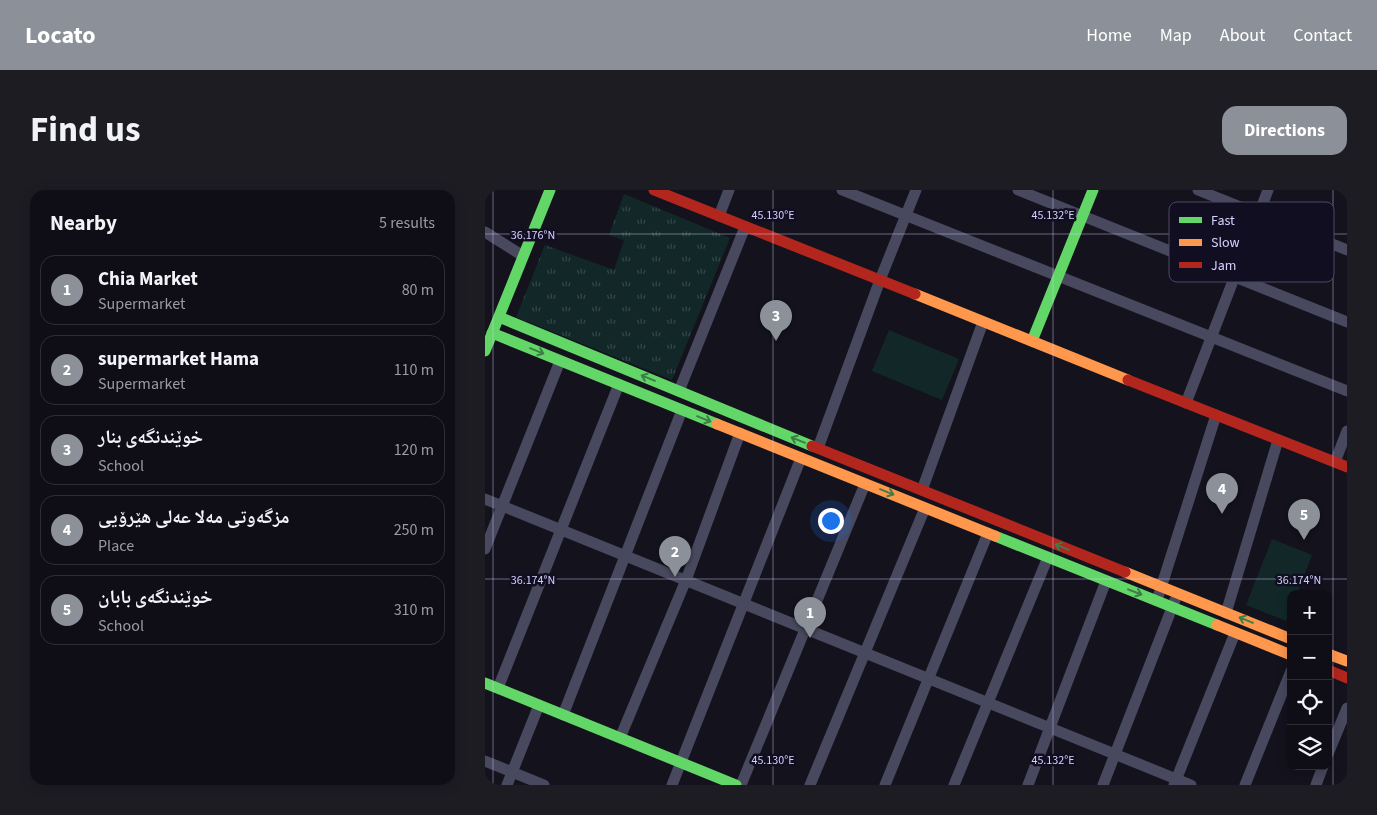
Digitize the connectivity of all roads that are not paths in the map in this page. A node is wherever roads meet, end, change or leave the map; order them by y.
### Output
1 (551, 190) edge
2 (654, 190) edge
3 (729, 190) edge
4 (842, 190) edge
5 (916, 190) edge
6 (1018, 190) edge
7 (1093, 190) edge
8 (1198, 190) edge
9 (1268, 190) edge
10 (1227, 202) edge
11 (1263, 202) edge
12 (719, 216) junction
13 (906, 216) junction
14 (1083, 216) junction
15 (745, 226) junction
16 (485, 232) edge
17 (1334, 245) edge
18 (1347, 250) edge
19 (1169, 251) edge
20 (523, 256) junction
21 (1058, 276) junction
22 (879, 280) junction
23 (1232, 282) edge
24 (1244, 282) edge
25 (499, 317) junction
26 (983, 322) junction
27 (1347, 322) edge
28 (492, 333) junction
29 (1211, 337) junction
30 (1032, 341) junction
31 (485, 351) edge
32 (560, 361) junction
33 (619, 384) junction
34 (679, 391) junction
35 (1347, 391) edge
36 (1186, 403) junction
37 (682, 410) junction
38 (1216, 415) junction
39 (1347, 432) edge
40 (740, 433) junction
41 (1278, 440) junction
42 (818, 448) junction
43 (801, 458) junction
44 (1335, 462) junction
45 (1347, 467) edge
46 (865, 484) junction
47 (922, 490) junction
48 (485, 499) edge
49 (502, 506) junction
50 (925, 508) junction
51 (561, 530) junction
52 (988, 533) junction
53 (485, 548) edge
54 (1083, 555) junction
55 (624, 556) junction
56 (1048, 557) junction
57 (1077, 569) junction
58 (686, 580) junction
59 (1107, 581) junction
60 (1161, 586) junction
61 (1177, 593) junction
62 (1156, 600) junction
63 (743, 604) junction
64 (1173, 607) junction
65 (1227, 613) junction
66 (805, 629) junction
67 (1235, 633) junction
68 (1287, 637) edge
69 (864, 653) junction
70 (1287, 653) edge
71 (1332, 655) edge
72 (1347, 661) edge
73 (1332, 672) edge
74 (1347, 678) edge
75 (928, 679) junction
76 (1287, 680) edge
77 (485, 683) edge
78 (498, 688) junction
79 (987, 702) junction
80 (539, 705) junction
81 (1347, 708) edge
82 (563, 715) junction
83 (1050, 728) junction
84 (620, 738) junction
85 (1332, 744) edge
86 (1115, 754) junction
87 (485, 761) edge
88 (681, 763) junction
89 (1322, 770) edge
90 (512, 772) junction
91 (1175, 782) edge
92 (507, 785) edge
93 (543, 785) edge
94 (672, 785) edge
95 (736, 785) edge
96 (741, 785) edge
97 (810, 785) edge
98 (885, 785) edge
99 (954, 785) edge
100 (1028, 785) edge
101 (1103, 785) edge
102 (1191, 785) edge
103 (1245, 785) edge
104 (1316, 785) edge

1 - 20 street
2 - 12 street
3 - 12 street
4 - 13 street
5 - 13 street
6 - 14 street
7 - 14 street
8 - 10 street
9 - 11 street
12 - 15 street
13 - 21 street
13 - 22 street
14 - 19 street
14 - 21 street
15 - 22 street
15 - 34 street
16 - 20 street
17 - 18 street
20 - 25 street
21 - 29 street
21 - 30 street
22 - 26 street
22 - 42 street
23 - 29 street
24 - 27 street
25 - 28 street
34 -> 25 street
26 - 30 street
26 - 47 street
28 - 31 street
28 -> 32 street
29 - 35 street
29 - 36 street
30 - 36 street
32 - 33 street
32 - 49 street
33 - 37 street
33 - 51 street
42 -> 34 street
36 - 38 street
37 -> 40 street
37 - 55 street
38 - 41 street
38 - 60 street
39 - 44 street
40 - 43 street
40 - 58 street
41 - 44 street
41 - 65 street
42 - 47 street
43 - 46 street
43 - 63 street
44 - 45 street
46 -> 50 street
46 - 66 street
54 -> 47 street
48 - 49 street
49 - 51 street
49 - 53 street
50 - 52 street
50 - 69 street
51 - 55 street
51 - 78 street
52 - 56 street
52 - 75 street
54 - 57 street
54 - 60 street
55 - 58 street
55 - 82 street
56 - 57 street
56 - 79 street
57 - 59 street
58 - 63 street
58 - 84 street
59 -> 62 street
59 - 83 street
60 - 61 street
60 - 62 street
61 - 64 street
61 - 65 street
62 - 64 street
63 - 66 street
63 - 88 street
64 - 67 street
64 - 86 street
68 -> 65 street
66 - 69 street
66 - 96 street
67 - 70 street
67 - 91 street
69 - 75 street
69 - 97 street
71 - 72 street
73 - 74 street
75 - 79 street
75 - 98 street
76 - 103 street
77 - 78 street
78 - 80 street
79 - 83 street
79 - 99 street
80 - 82 street
80 - 90 street
81 - 85 street
82 - 84 street
83 - 86 street
83 - 100 street
84 - 88 street
86 - 91 street
86 - 101 street
87 - 90 street
88 - 94 street
88 - 95 street
89 - 104 street
90 - 92 street
90 - 93 street
91 - 102 street

